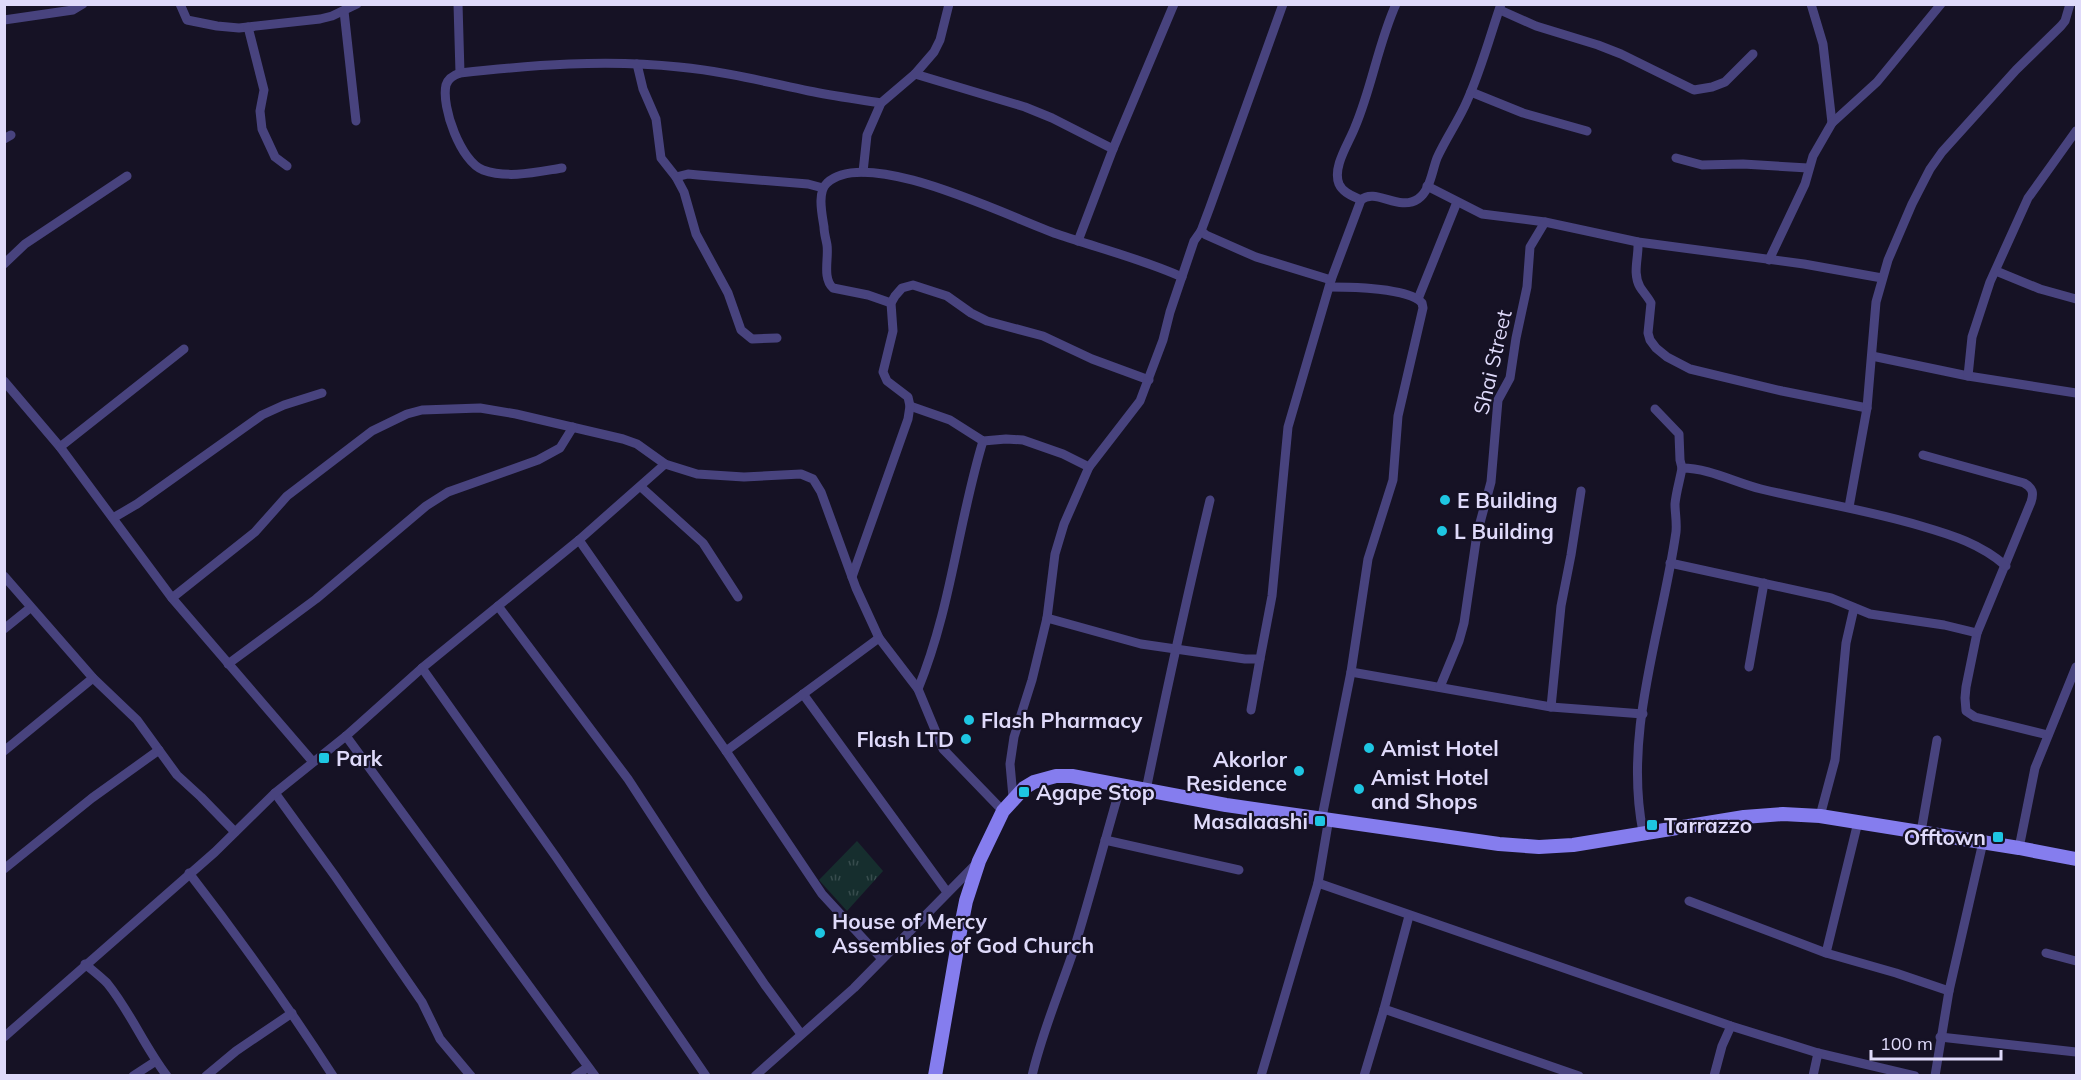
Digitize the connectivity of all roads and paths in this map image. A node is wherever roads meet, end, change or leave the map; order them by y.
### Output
1 (83, 4) edge
2 (180, 4) edge
3 (357, 4) edge
4 (458, 4) edge
5 (948, 4) edge
6 (1174, 4) edge
7 (1283, 4) edge
8 (1396, 4) edge
9 (1811, 4) edge
10 (1941, 4) edge
11 (1500, 7) edge
12 (2068, 9) edge
13 (344, 11) junction
14 (2076, 19) edge
15 (4, 20) edge
16 (248, 27) junction
17 (1753, 54) dead end
18 (637, 64) junction
19 (460, 73) junction
20 (915, 74) junction
21 (1471, 92) junction
22 (881, 103) junction
23 (356, 121) dead end
24 (1832, 123) junction
25 (1587, 131) dead end
26 (2076, 131) edge
27 (1113, 149) junction
28 (1676, 158) dead end
29 (286, 166) dead end
30 (562, 168) dead end
31 (1808, 168) junction
32 (863, 172) junction
33 (127, 176) dead end
34 (676, 177) junction
35 (1427, 186) junction
36 (823, 188) junction
37 (1361, 200) junction
38 (1457, 202) junction
39 (1545, 222) junction
40 (1202, 231) junction
41 (1078, 241) junction
42 (1638, 242) junction
43 (1769, 260) junction
44 (4, 264) edge
45 (1996, 271) junction
46 (1182, 277) junction
47 (1882, 278) junction
48 (1331, 284) junction
49 (1418, 299) junction
50 (2076, 299) edge
51 (891, 303) junction
52 (777, 338) dead end
53 (184, 349) dead end
54 (1872, 356) junction
55 (1968, 376) junction
56 (1149, 380) junction
57 (4, 381) edge
58 (322, 393) dead end
59 (2076, 393) edge
60 (910, 406) junction
61 (1867, 408) junction
62 (1655, 409) dead end
63 (573, 427) junction
64 (983, 441) junction
65 (60, 447) junction
66 (1923, 455) dead end
67 (665, 464) junction
68 (1089, 467) junction
69 (1682, 468) junction
70 (641, 487) junction
71 (1581, 491) dead end
72 (1210, 500) dead end
73 (1849, 507) junction
74 (113, 518) junction
75 (579, 540) junction
76 (1670, 563) junction
77 (2006, 566) junction
78 (4, 576) edge
79 (852, 577) junction
80 (1764, 583) junction
81 (738, 597) dead end
82 (172, 598) junction
83 (498, 606) junction
84 (30, 608) junction
85 (1854, 608) junction
86 (1047, 618) junction
87 (4, 629) edge
88 (1977, 633) junction
89 (879, 638) junction
90 (1175, 649) junction
91 (1260, 659) junction
92 (228, 664) junction
93 (1749, 667) dead end
94 (2076, 667) edge
95 (422, 668) junction
96 (1351, 672) junction
97 (93, 678) junction
98 (1440, 687) junction
99 (918, 689) junction
100 (803, 694) junction
101 (1551, 707) junction
102 (1251, 710) dead end
103 (1642, 714) junction
104 (2048, 735) junction
105 (346, 736) junction
106 (1937, 740) dead end
107 (159, 750) junction
108 (4, 751) edge
109 (726, 751) junction
110 (313, 762) junction
111 (1120, 784) junction
112 (1146, 789) junction
113 (275, 793) junction
114 (1013, 797) junction
115 (1003, 811) junction
116 (1820, 816) junction
117 (1326, 818) junction
118 (1858, 822) junction
119 (235, 832) junction
120 (1643, 832) junction
121 (1921, 832) junction
122 (1105, 840) junction
123 (1983, 842) junction
124 (2019, 848) junction
125 (2076, 860) edge
126 (979, 861) junction
127 (4, 869) edge
128 (1239, 870) dead end
129 (189, 873) junction
130 (1318, 883) junction
131 (947, 892) junction
132 (1689, 901) dead end
133 (1408, 916) junction
134 (1827, 953) junction
135 (2046, 953) dead end
136 (882, 959) junction
137 (2076, 961) edge
138 (85, 964) junction
139 (1949, 991) junction
140 (1384, 1009) junction
141 (292, 1013) junction
142 (1731, 1026) junction
143 (801, 1034) junction
144 (4, 1037) edge
145 (1940, 1038) junction
146 (2076, 1052) edge
147 (1818, 1053) junction
148 (156, 1061) junction
149 (588, 1067) junction
150 (133, 1076) edge
151 (167, 1076) edge
152 (206, 1076) edge
153 (333, 1076) edge
154 (471, 1076) edge
155 (575, 1076) edge
156 (595, 1076) edge
157 (706, 1076) edge
158 (755, 1076) edge
159 (934, 1076) edge
160 (1032, 1076) edge
161 (1261, 1076) edge
162 (1364, 1076) edge
163 (1579, 1076) edge
164 (1714, 1076) edge
165 (1813, 1076) edge
166 (1915, 1076) edge
167 (1935, 1076) edge

1 - 15 street
2 - 16 street
3 - 13 street
4 - 19 street
5 - 20 street
6 - 27 street
7 - 40 street
8 - 37 street
9 - 24 street
10 - 24 street
11 - 17 street
11 - 21 street
12 - 14 street
12 - 47 street
13 - 16 street
13 - 23 street
16 - 29 street
18 - 19 street
18 - 22 street
18 - 34 street
19 - 30 street
20 - 22 street
20 - 27 street
21 - 25 street
21 - 35 street
22 - 32 street
24 - 31 street
26 - 45 street
27 - 41 street
28 - 31 street
31 - 43 street
32 - 36 street
32 - 41 street
33 - 44 street
34 - 36 street
34 - 52 street
35 - 37 street
35 - 38 street
36 - 51 street
37 - 48 street
38 - 39 street
38 - 49 street
39 - 42 street
39 - 98 street, Shai Street
40 - 46 street
40 - 48 street
41 - 46 street
42 - 43 street
42 - 61 street
43 - 47 street
45 - 50 street
45 - 55 street
46 - 56 street
47 - 54 street
48 - 49 street
48 - 91 street
49 - 96 street
51 - 56 street
51 - 60 street
53 - 65 street
54 - 55 street
54 - 61 street
55 - 59 street
56 - 68 street
57 - 65 street
58 - 74 street
60 - 64 street
60 - 79 street
61 - 73 street
62 - 69 street
63 - 67 street
63 - 82 street
63 - 92 street
64 - 68 street
64 - 99 street
65 - 74 street
66 - 77 street
67 - 70 street
67 - 79 street
68 - 86 street
69 - 73 street
69 - 76 street
70 - 75 street
70 - 81 street
71 - 101 street
72 - 90 street
73 - 77 street
74 - 82 street
75 - 83 street
75 - 109 street
76 - 80 street
76 - 103 street
77 - 88 street
78 - 84 street
79 - 89 street
80 - 85 street
80 - 93 street
82 - 92 street
83 - 95 street
83 - 143 street
84 - 87 street
84 - 97 street
85 - 88 street
85 - 116 street
86 - 90 street
86 - 114 street
88 - 104 street
89 - 99 street
89 - 100 street
90 - 91 street
90 - 112 street
91 - 102 street
92 - 110 street
94 - 104 street
95 - 105 street
95 - 157 street
96 - 98 street
96 - 117 street
97 - 107 street
97 - 108 street
98 - 101 street
99 - 115 street
100 - 109 street
100 - 131 street
101 - 103 street
103 - 120 street
104 - 124 street
105 - 110 street
105 - 149 street
106 - 121 street
107 - 119 street
107 - 127 street
109 - 136 street
110 - 113 street
111 - 112 street
111 - 114 street
111 - 122 street
112 - 117 street
113 - 119 street
113 - 154 street
114 - 115 street
115 - 126 street
116 - 118 street
116 - 120 street
117 - 120 street
117 - 130 street
118 - 121 street
118 - 134 street
119 - 129 street
121 - 123 street
122 - 128 street
122 - 160 street
123 - 124 street
123 - 139 street
124 - 125 street
126 - 131 street
126 - 159 street
129 - 138 street
129 - 141 street
130 - 133 street
130 - 161 street
131 - 136 street
132 - 134 street
133 - 140 street
133 - 142 street
134 - 139 street
135 - 137 street
136 - 143 street
138 - 144 street
138 - 148 street
139 - 145 street
140 - 162 street
140 - 163 street
141 - 152 street
141 - 153 street
142 - 147 street
142 - 164 street
143 - 158 street
145 - 146 street
145 - 167 street
147 - 165 street
147 - 166 street
148 - 150 street
148 - 151 street
149 - 155 street
149 - 156 street

